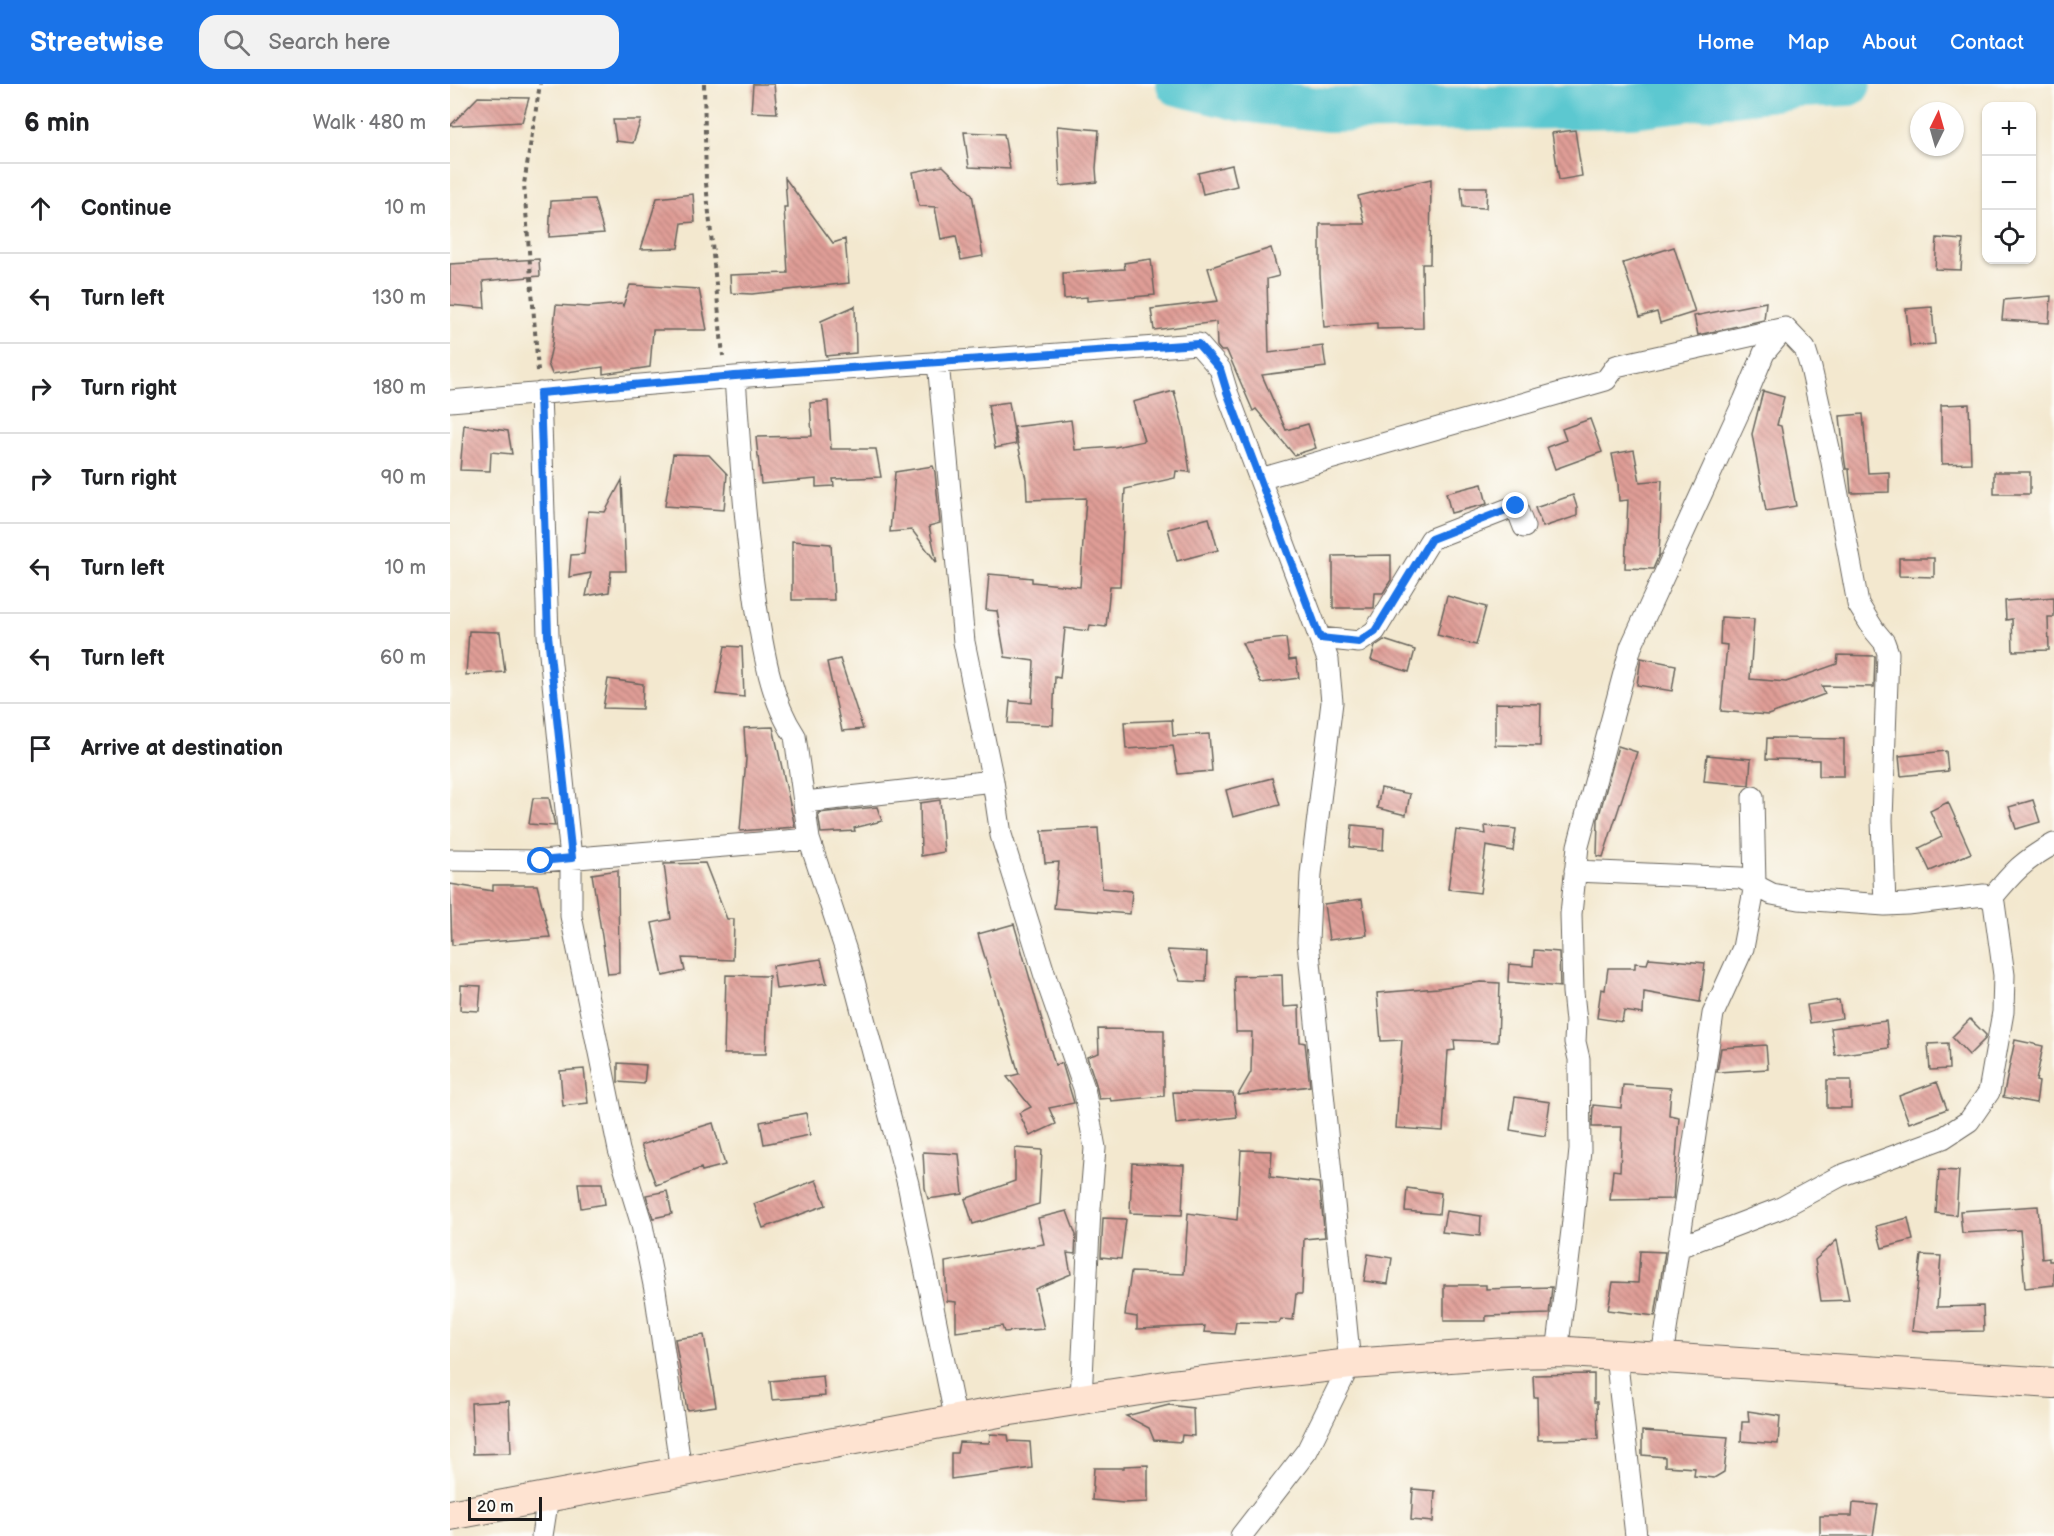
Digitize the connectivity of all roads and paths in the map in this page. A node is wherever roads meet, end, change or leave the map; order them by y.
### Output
1 (540, 84) edge
2 (704, 84) edge
3 (1785, 328) junction
4 (938, 362) junction
5 (730, 377) junction
6 (540, 393) junction
7 (450, 401) edge
8 (1260, 479) junction
9 (1524, 527) dead end
10 (1320, 638) junction
11 (993, 781) junction
12 (1753, 797) dead end
13 (805, 802) junction
14 (809, 839) junction
15 (2054, 844) edge
16 (572, 858) junction
17 (450, 860) edge
18 (1575, 871) junction
19 (1755, 885) junction
20 (1991, 898) junction
21 (1885, 905) junction
22 (1679, 1247) junction
23 (1557, 1353) junction
24 (1616, 1355) junction
25 (1662, 1357) junction
26 (1350, 1364) junction
27 (2054, 1383) edge
28 (1081, 1400) junction
29 (956, 1420) junction
30 (681, 1471) junction
31 (548, 1497) junction
32 (450, 1515) edge
33 (542, 1536) edge
34 (1242, 1536) edge
35 (1636, 1536) edge

1 - 6 path
2 - 5 path
3 - 8 street
3 - 18 street
3 - 21 street
4 - 5 street
4 - 8 street
4 - 11 street
5 - 6 street
5 - 13 street
6 - 7 street
6 - 16 street
8 - 10 street
9 - 10 street
10 - 26 street
11 - 13 street
11 - 28 street
12 - 19 street
13 - 14 street
14 - 16 street
14 - 29 street
15 - 20 street
16 - 17 street
16 - 30 street
18 - 19 street
18 - 23 street
19 - 21 street
19 - 22 street
20 - 21 street
20 - 22 street
22 - 25 street
23 - 24 street
23 - 26 street
24 - 25 street
24 - 35 street
25 - 27 street
26 - 28 street
26 - 34 street
28 - 29 street
29 - 30 street
30 - 31 street
31 - 32 street
31 - 33 street

